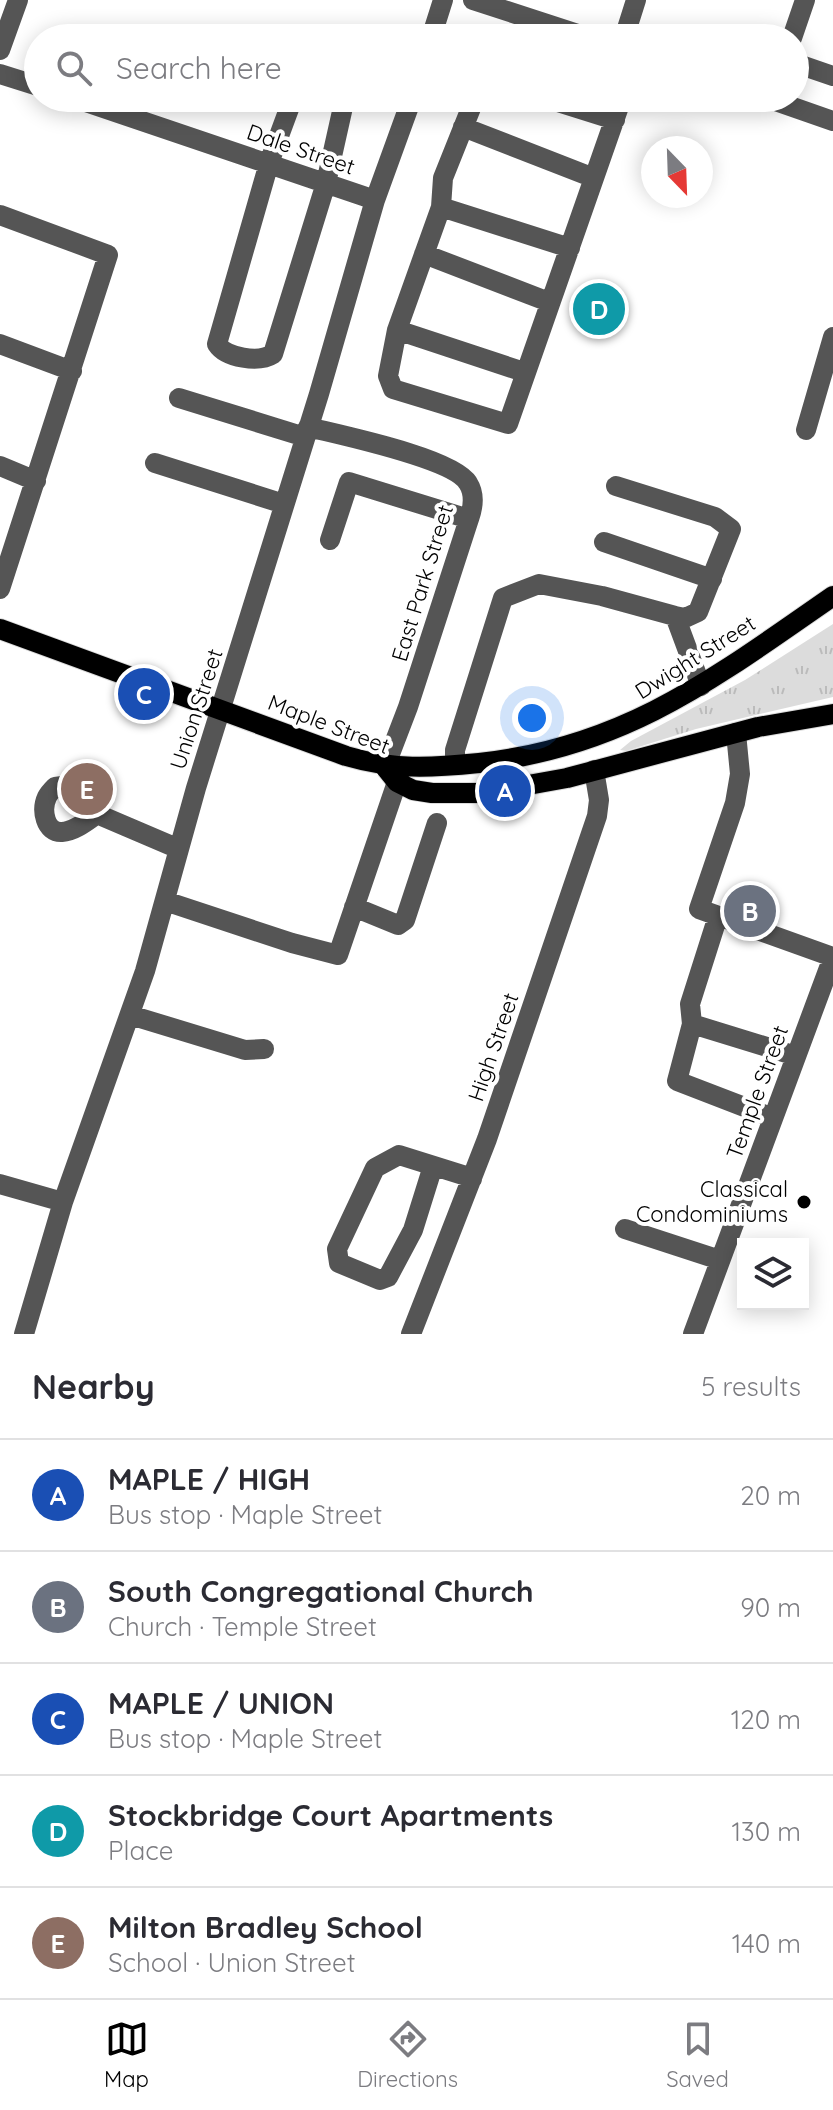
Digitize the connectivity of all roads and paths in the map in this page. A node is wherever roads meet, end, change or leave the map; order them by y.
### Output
1 (18, 0) edge
2 (443, 0) edge
3 (473, 0) edge
4 (636, 0) edge
5 (805, 0) edge
6 (435, 24) edge
7 (547, 24) edge
8 (628, 24) edge
9 (797, 24) edge
10 (0, 50) edge
11 (809, 68) edge
12 (0, 74) edge
13 (833, 76) edge
14 (24, 82) edge
15 (116, 112) edge
16 (288, 112) edge
17 (342, 112) edge
18 (407, 112) edge
19 (469, 112) edge
20 (590, 112) edge
21 (618, 112) edge
22 (807, 112) edge
23 (615, 120) junction
24 (833, 121) edge
25 (463, 127) junction
26 (269, 163) junction
27 (594, 178) junction
28 (326, 183) junction
29 (375, 200) junction
30 (441, 207) junction
31 (0, 215) edge
32 (570, 248) junction
33 (424, 254) junction
34 (549, 302) junction
35 (397, 330) junction
36 (833, 338) edge
37 (0, 344) edge
38 (72, 371) junction
39 (524, 372) junction
40 (179, 398) dead end
41 (813, 406) junction
42 (833, 412) edge
43 (806, 430) dead end
44 (307, 432) junction
45 (155, 463) dead end
46 (0, 466) edge
47 (36, 481) junction
48 (616, 486) dead end
49 (284, 504) junction
50 (469, 519) junction
51 (330, 540) dead end
52 (604, 542) dead end
53 (712, 579) junction
54 (0, 589) edge
55 (833, 596) edge
56 (675, 616) junction
57 (0, 629) edge
58 (701, 686) junction
59 (221, 708) junction
60 (833, 714) edge
61 (736, 733) junction
62 (455, 765) junction
63 (594, 770) junction
64 (391, 774) junction
65 (97, 814) dead end
66 (437, 823) dead end
67 (179, 849) junction
68 (165, 901) junction
69 (354, 907) junction
70 (718, 916) junction
71 (833, 957) edge
72 (130, 1015) junction
73 (692, 1024) junction
74 (264, 1049) dead end
75 (796, 1056) junction
76 (773, 1118) junction
77 (433, 1166) junction
78 (472, 1179) junction
79 (0, 1184) edge
80 (63, 1202) junction
81 (625, 1229) dead end
82 (720, 1260) junction
83 (24, 1334) edge
84 (411, 1334) edge
85 (693, 1334) edge

1 - 10 street
2 - 6 street
3 - 7 street
4 - 8 street
5 - 9 street
11 - 13 street
12 - 14 street
15 - 26 street, Dale Street
16 - 26 street
17 - 28 street
18 - 29 street, Union Street
19 - 25 street
20 - 23 street
21 - 23 street
22 - 24 street
23 - 27 street
25 - 27 street
25 - 30 street
26 - 28 street, Dale Street
26 - 28 street
27 - 32 street
28 - 29 street, Dale Street
29 - 44 street, Union Street
30 - 32 street
30 - 33 street
31 - 38 street
32 - 34 street
33 - 34 street
33 - 35 street
34 - 39 street
35 - 39 street
35 - 39 street
36 - 41 street
37 - 38 street
38 - 47 street
40 - 44 street, East Park Street
41 - 42 street
41 - 43 street
44 - 49 street, Union Street
44 - 50 street, East Park Street
45 - 49 street
46 - 47 street
47 - 54 street
48 - 53 street
49 - 59 street, Union Street
50 - 51 street
50 - 64 street, East Park Street
52 - 53 street
53 - 56 street
55 - 58 main road, Dwight Street
56 - 58 street
56 - 62 street
57 - 59 main road, Maple Street
58 - 62 main road, Dwight Street
59 - 64 main road, Maple Street
59 - 67 street, Union Street
60 - 61 main road, Maple Street
61 - 63 main road, Maple Street
61 - 70 street
62 - 64 main road, Dwight Street
63 - 64 main road, Maple Street
63 - 78 street, High Street
64 - 69 street, East Park Street
65 - 67 street
66 - 69 street
67 - 68 street, Union Street
68 - 69 street, East Park Street
68 - 72 street, Union Street
70 - 71 street
70 - 73 street
71 - 75 street, Temple Street
72 - 74 street
72 - 80 street, Union Street
73 - 75 street
73 - 76 street
75 - 76 street, Temple Street
76 - 82 street, Temple Street
77 - 77 street
77 - 78 street
78 - 84 street, High Street
79 - 80 street
80 - 83 street, Union Street
81 - 82 street
82 - 85 street, Temple Street

